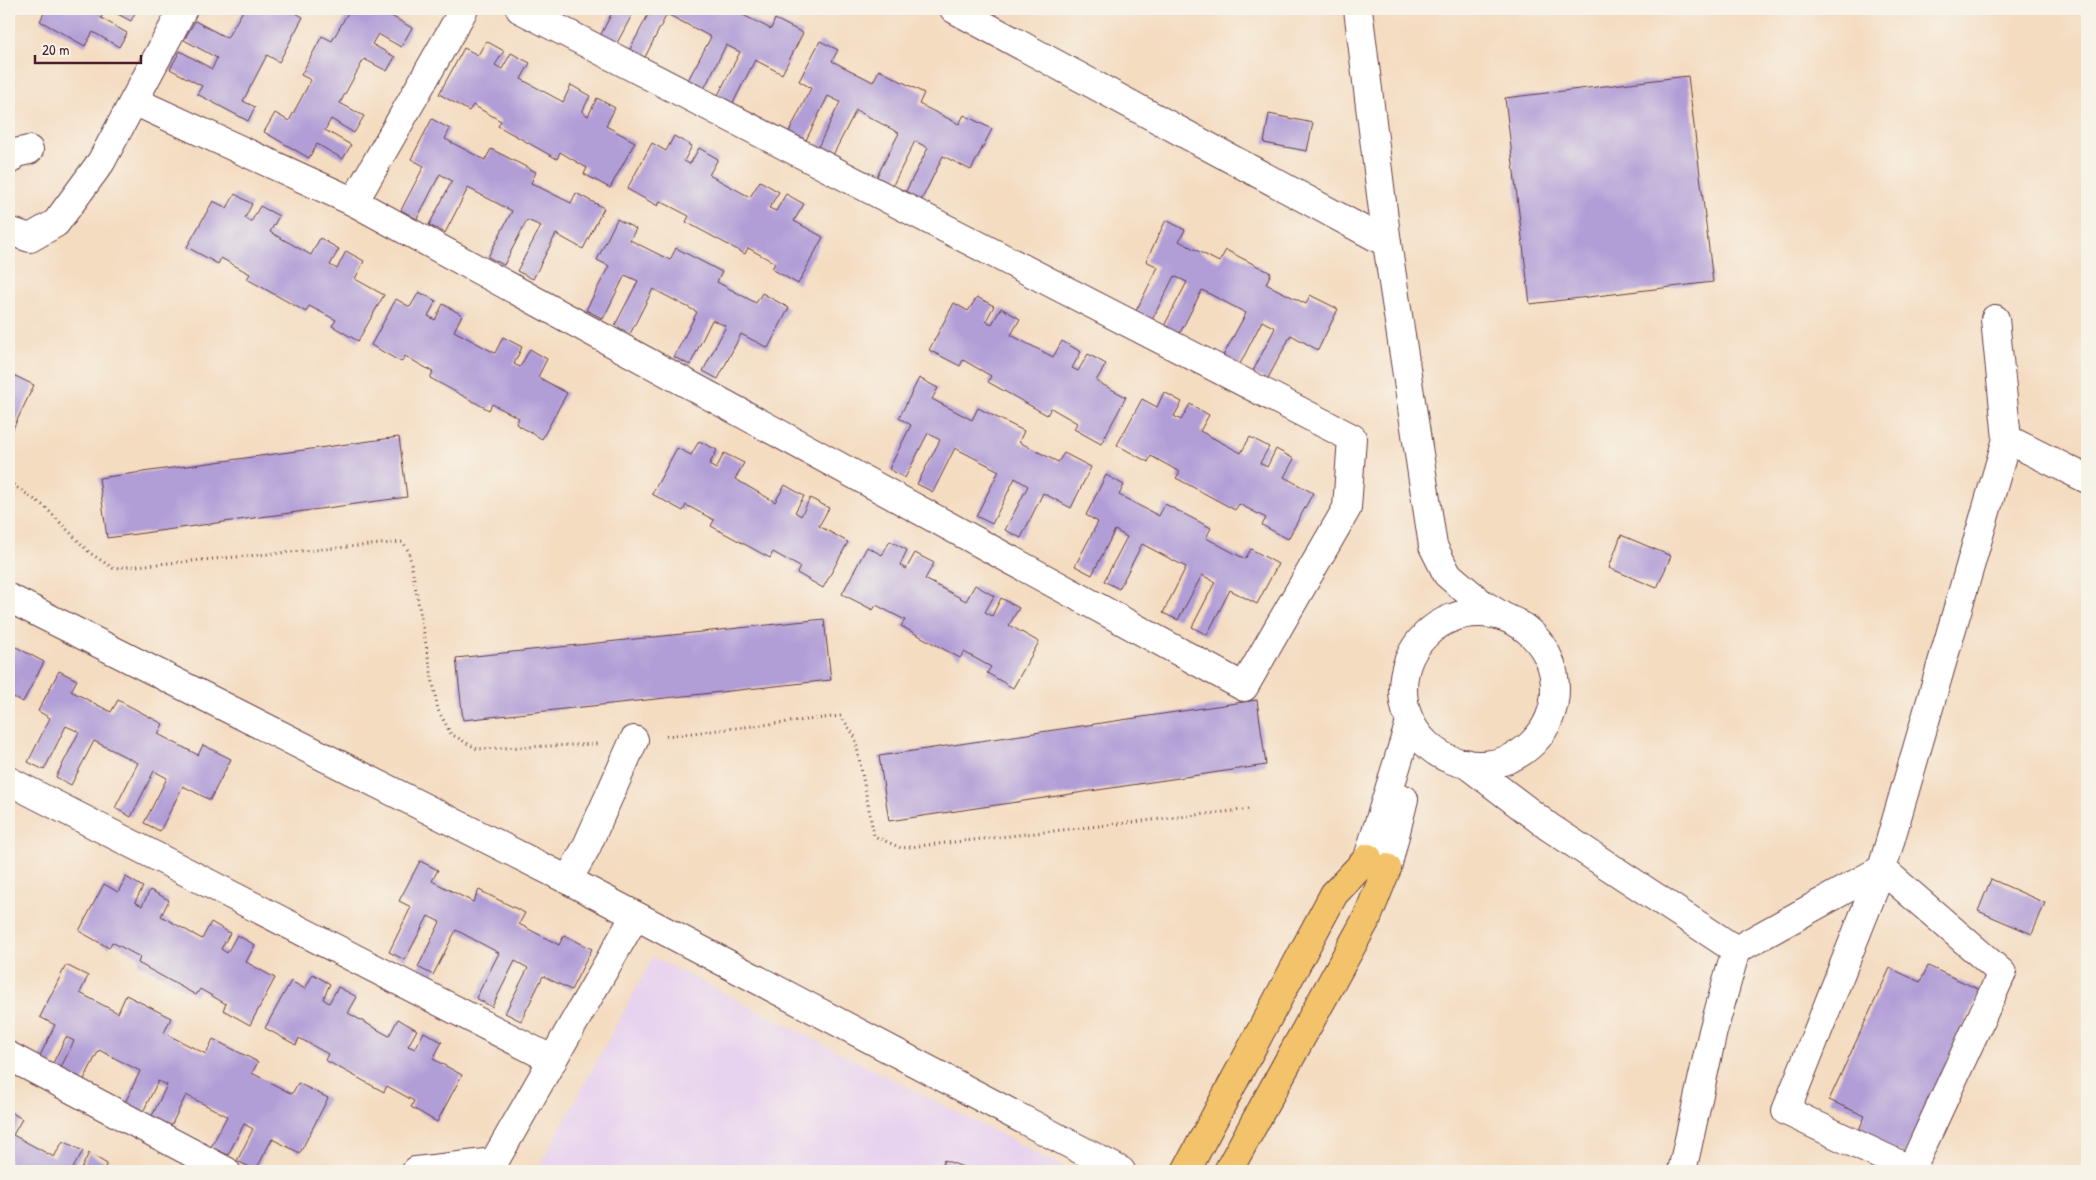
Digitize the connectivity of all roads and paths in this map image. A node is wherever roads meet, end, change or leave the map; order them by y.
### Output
1 (183, 9) edge
2 (464, 9) edge
3 (520, 9) edge
4 (954, 9) edge
5 (1358, 9) edge
6 (134, 101) junction
7 (354, 202) junction
8 (9, 231) edge
9 (1387, 243) junction
10 (1995, 319) dead end
11 (2007, 439) junction
12 (2087, 479) edge
13 (9, 482) edge
14 (9, 598) edge
15 (1502, 616) junction
16 (1415, 730) junction
17 (634, 740) junction
18 (1465, 763) junction
19 (9, 781) edge
20 (1251, 809) dead end
21 (1377, 863) junction
22 (1882, 869) junction
23 (568, 880) junction
24 (635, 916) junction
25 (1736, 950) junction
26 (9, 1056) edge
27 (552, 1060) junction
28 (226, 1171) edge
29 (416, 1171) edge
30 (1121, 1171) edge
31 (1186, 1171) edge
32 (1228, 1171) edge
33 (1682, 1171) edge

1 - 6 street
2 - 7 street
3 - 7 street
4 - 9 street
5 - 9 street
6 - 7 street
6 - 8 street
9 - 15 street
10 - 11 street
11 - 12 street
11 - 22 street
13 - 17 path
14 - 23 street
15 - 16 street
15 - 18 street
16 - 18 street
16 - 21 street
17 - 20 path
17 - 23 street
18 - 25 street
19 - 27 street
21 - 31 main road
21 - 32 main road
22 - 22 street
22 - 25 street
23 - 24 street
24 - 27 street
24 - 30 street
25 - 33 street
26 - 28 street
27 - 29 street

